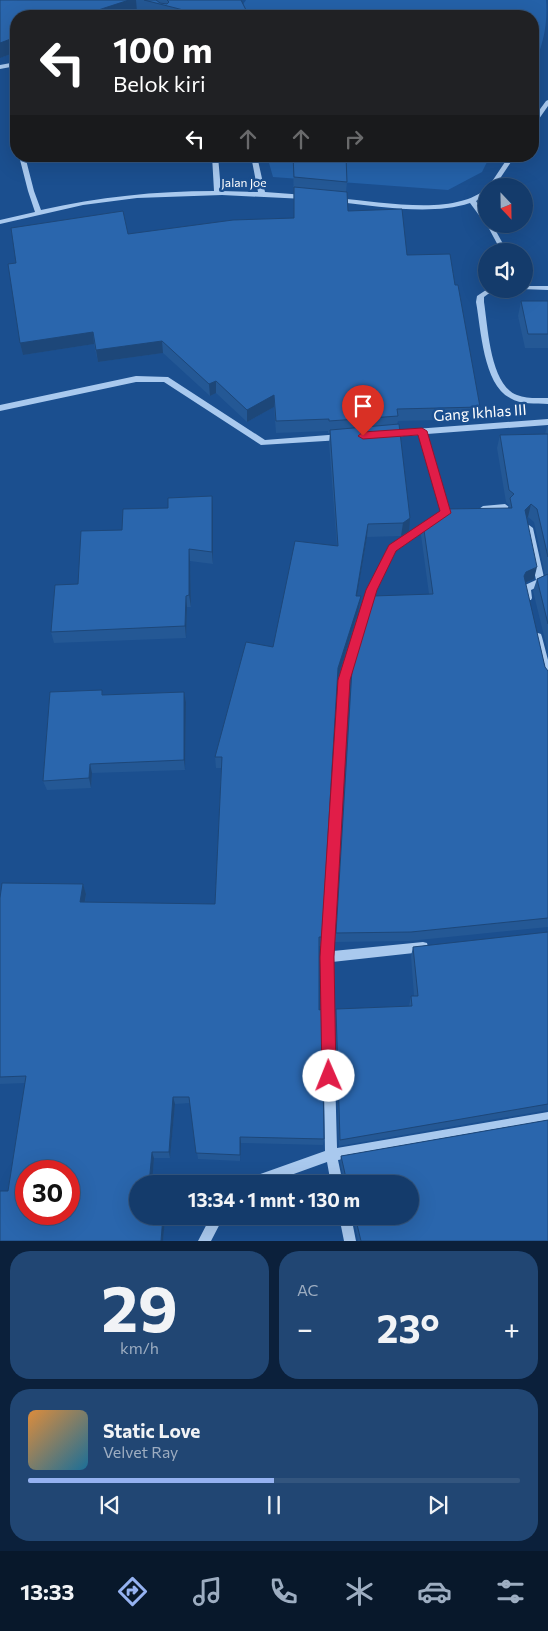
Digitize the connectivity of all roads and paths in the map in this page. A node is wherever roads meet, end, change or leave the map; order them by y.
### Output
1 (548, 102) edge
2 (539, 115) edge
3 (24, 162) edge
4 (215, 162) edge
5 (255, 162) edge
6 (508, 162) edge
7 (497, 178) edge
8 (262, 193) junction
9 (218, 194) junction
10 (478, 197) edge
11 (311, 198) edge
12 (330, 199) edge
13 (472, 201) junction
14 (478, 209) edge
15 (39, 213) junction
16 (0, 222) edge
17 (533, 288) edge
18 (548, 288) edge
19 (481, 298) edge
20 (548, 401) edge
21 (0, 408) edge
22 (548, 422) edge
23 (422, 431) junction
24 (383, 434) edge
25 (353, 436) edge
26 (505, 507) edge
27 (476, 510) edge
28 (456, 512) edge
29 (446, 513) junction
30 (528, 522) edge
31 (530, 606) edge
32 (535, 624) edge
33 (548, 678) edge
34 (430, 946) edge
35 (327, 957) junction
36 (548, 1118) edge
37 (331, 1155) junction
38 (274, 1175) edge
39 (335, 1175) edge
40 (213, 1225) edge
41 (347, 1225) edge
42 (204, 1241) edge
43 (350, 1241) edge

1 - 2 street
3 - 15 street
4 - 9 street
5 - 8 street
6 - 7 street
8 - 9 street, Jalan Joe
8 - 11 street, Jalan Joe
9 - 15 street, Jalan Joe
10 - 13 street
12 - 13 street
13 - 14 street
15 - 16 street, Jalan Joe
17 - 18 street
19 - 20 street
21 - 25 street
22 - 23 street, Gang Ikhlas III
23 - 24 street, Gang Ikhlas III
23 - 29 street
26 - 27 street
28 - 29 street
29 - 35 street
30 - 31 street
32 - 33 street
34 - 35 street
35 - 37 street
36 - 37 street
37 - 38 street
37 - 39 street
40 - 42 street
41 - 43 street

